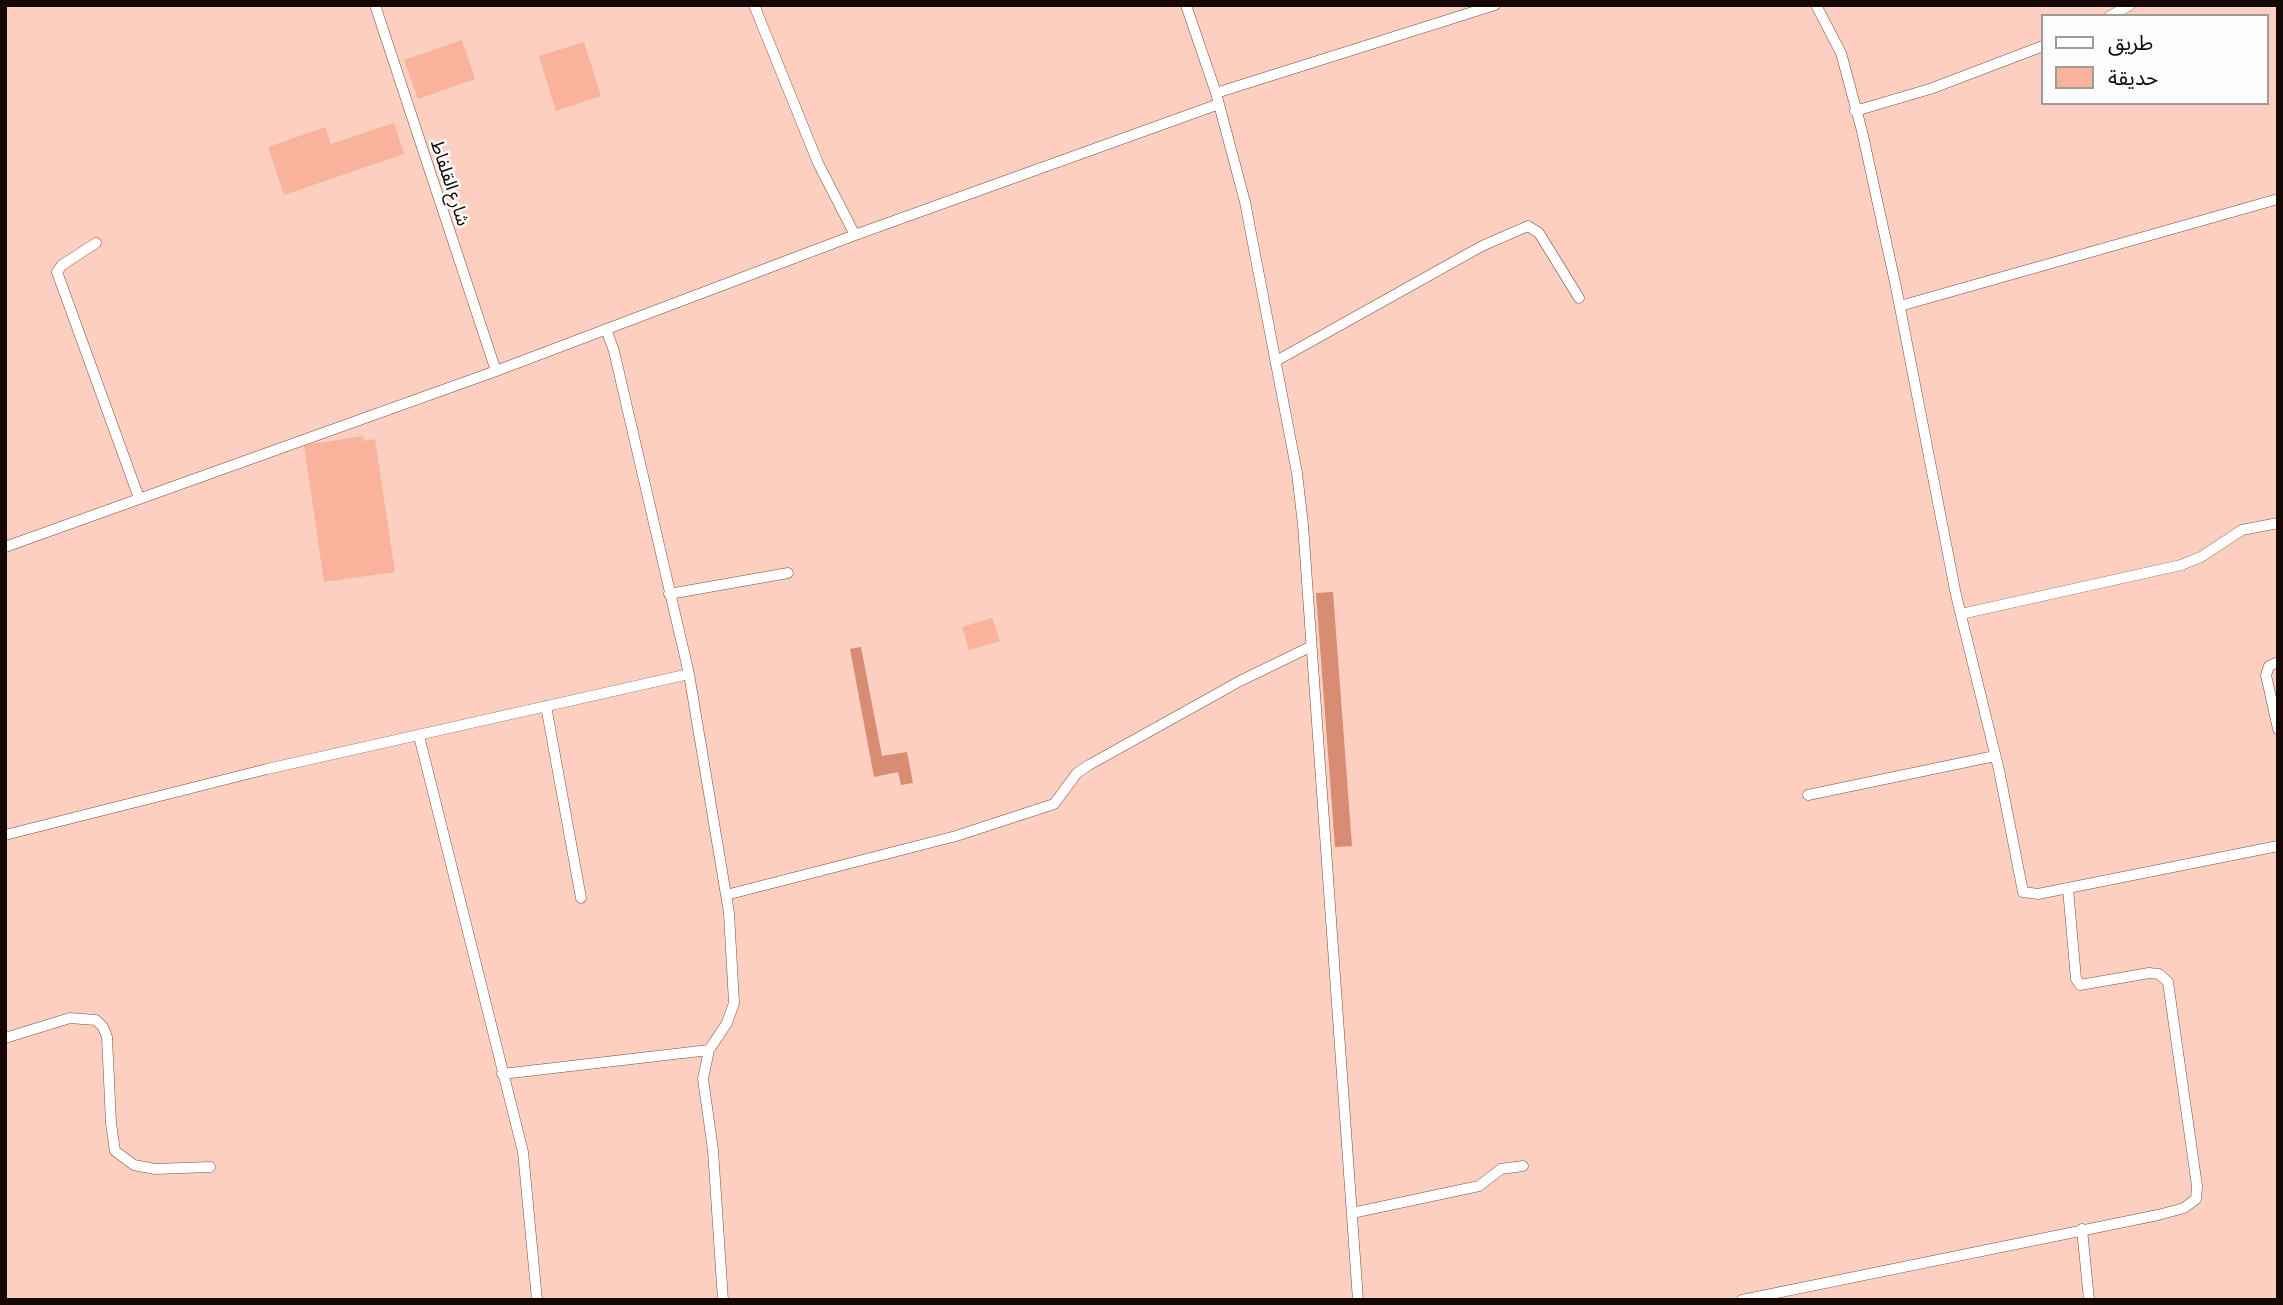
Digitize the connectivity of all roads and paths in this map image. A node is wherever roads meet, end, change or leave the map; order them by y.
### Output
1 (375, 5) edge
2 (754, 5) edge
3 (1186, 5) edge
4 (1495, 5) edge
5 (1816, 5) edge
6 (2130, 5) edge
7 (2114, 14) edge
8 (2042, 46) edge
9 (1216, 93) junction
10 (1219, 104) junction
11 (1855, 111) junction
12 (2278, 199) edge
13 (855, 235) junction
14 (96, 243) dead end
15 (1579, 298) dead end
16 (1900, 306) junction
17 (606, 329) junction
18 (1276, 361) junction
19 (496, 371) junction
20 (139, 498) junction
21 (2278, 523) edge
22 (5, 547) edge
23 (788, 573) dead end
24 (669, 594) junction
25 (1961, 614) junction
26 (1310, 647) junction
27 (2278, 662) edge
28 (689, 674) junction
29 (546, 706) junction
30 (2278, 729) edge
31 (419, 736) junction
32 (1995, 756) junction
33 (1808, 795) dead end
34 (5, 835) edge
35 (2278, 846) edge
36 (2068, 888) junction
37 (726, 895) junction
38 (581, 898) dead end
39 (5, 1038) edge
40 (709, 1050) junction
41 (502, 1074) junction
42 (1523, 1166) dead end
43 (210, 1167) dead end
44 (1352, 1213) junction
45 (2082, 1229) junction
46 (537, 1300) edge
47 (723, 1300) edge
48 (1358, 1300) edge
49 (1742, 1300) edge
50 (2089, 1300) edge

1 - 19 street, شارع القلفاط
2 - 13 street
3 - 9 street
4 - 9 street
5 - 11 street
6 - 7 street
8 - 11 street
9 - 10 street
10 - 13 street
10 - 18 street
11 - 16 street
12 - 16 street
13 - 17 street
14 - 20 street
15 - 18 street
16 - 25 street
17 - 19 street
17 - 24 street
18 - 26 street
19 - 20 street
20 - 22 street
21 - 25 street
23 - 24 street
24 - 28 street
25 - 32 street
26 - 37 street
26 - 44 street
27 - 30 street
28 - 29 street
28 - 37 street
29 - 31 street
29 - 38 street
31 - 34 street
31 - 41 street
32 - 33 street
32 - 36 street
35 - 36 street
36 - 45 street
37 - 40 street
39 - 43 street
40 - 41 street
40 - 47 street
41 - 46 street
42 - 44 street
44 - 48 street
45 - 49 street
45 - 50 street

